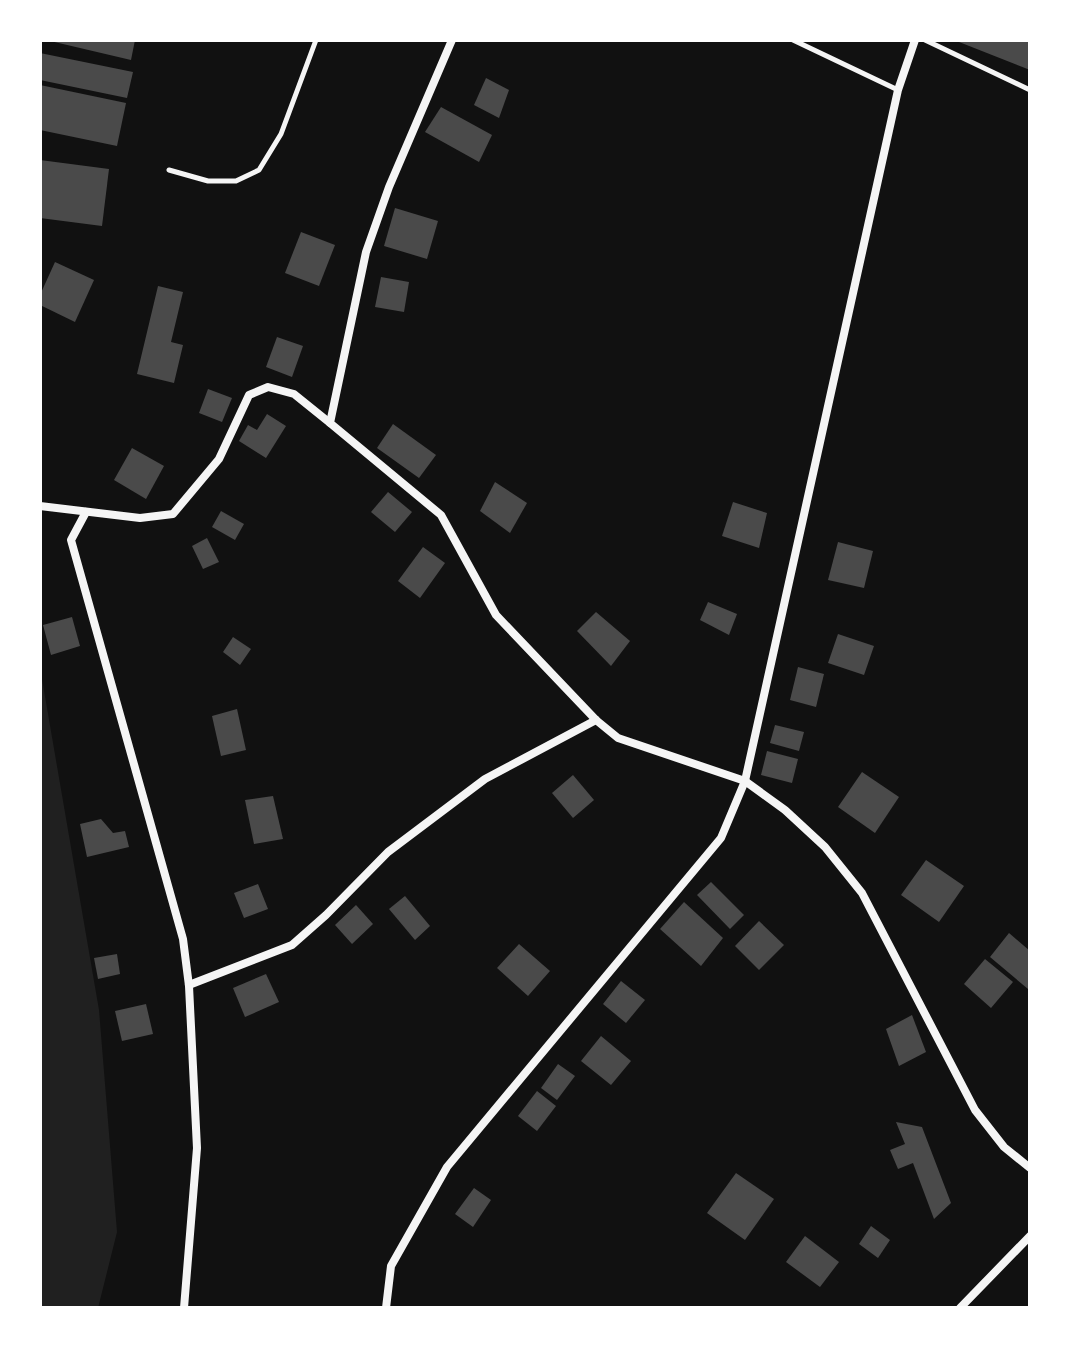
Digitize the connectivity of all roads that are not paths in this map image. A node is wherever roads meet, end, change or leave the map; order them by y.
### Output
1 (316, 40) edge
2 (452, 40) edge
3 (793, 40) edge
4 (915, 40) edge
5 (925, 40) edge
6 (898, 90) junction
7 (1030, 90) edge
8 (169, 170) dead end
9 (330, 423) junction
10 (40, 506) edge
11 (86, 512) junction
12 (596, 720) junction
13 (745, 781) junction
14 (189, 985) junction
15 (1030, 1168) edge
16 (1030, 1236) edge
17 (184, 1308) edge
18 (386, 1308) edge
19 (960, 1308) edge

1 - 8 lane
2 - 9 street
3 - 6 lane
4 - 6 street
5 - 7 lane
6 - 13 street
9 - 11 street
9 - 12 street
10 - 11 street
11 - 14 street
12 - 13 street
12 - 14 street
13 - 15 street
13 - 18 street
14 - 17 street
16 - 19 street

